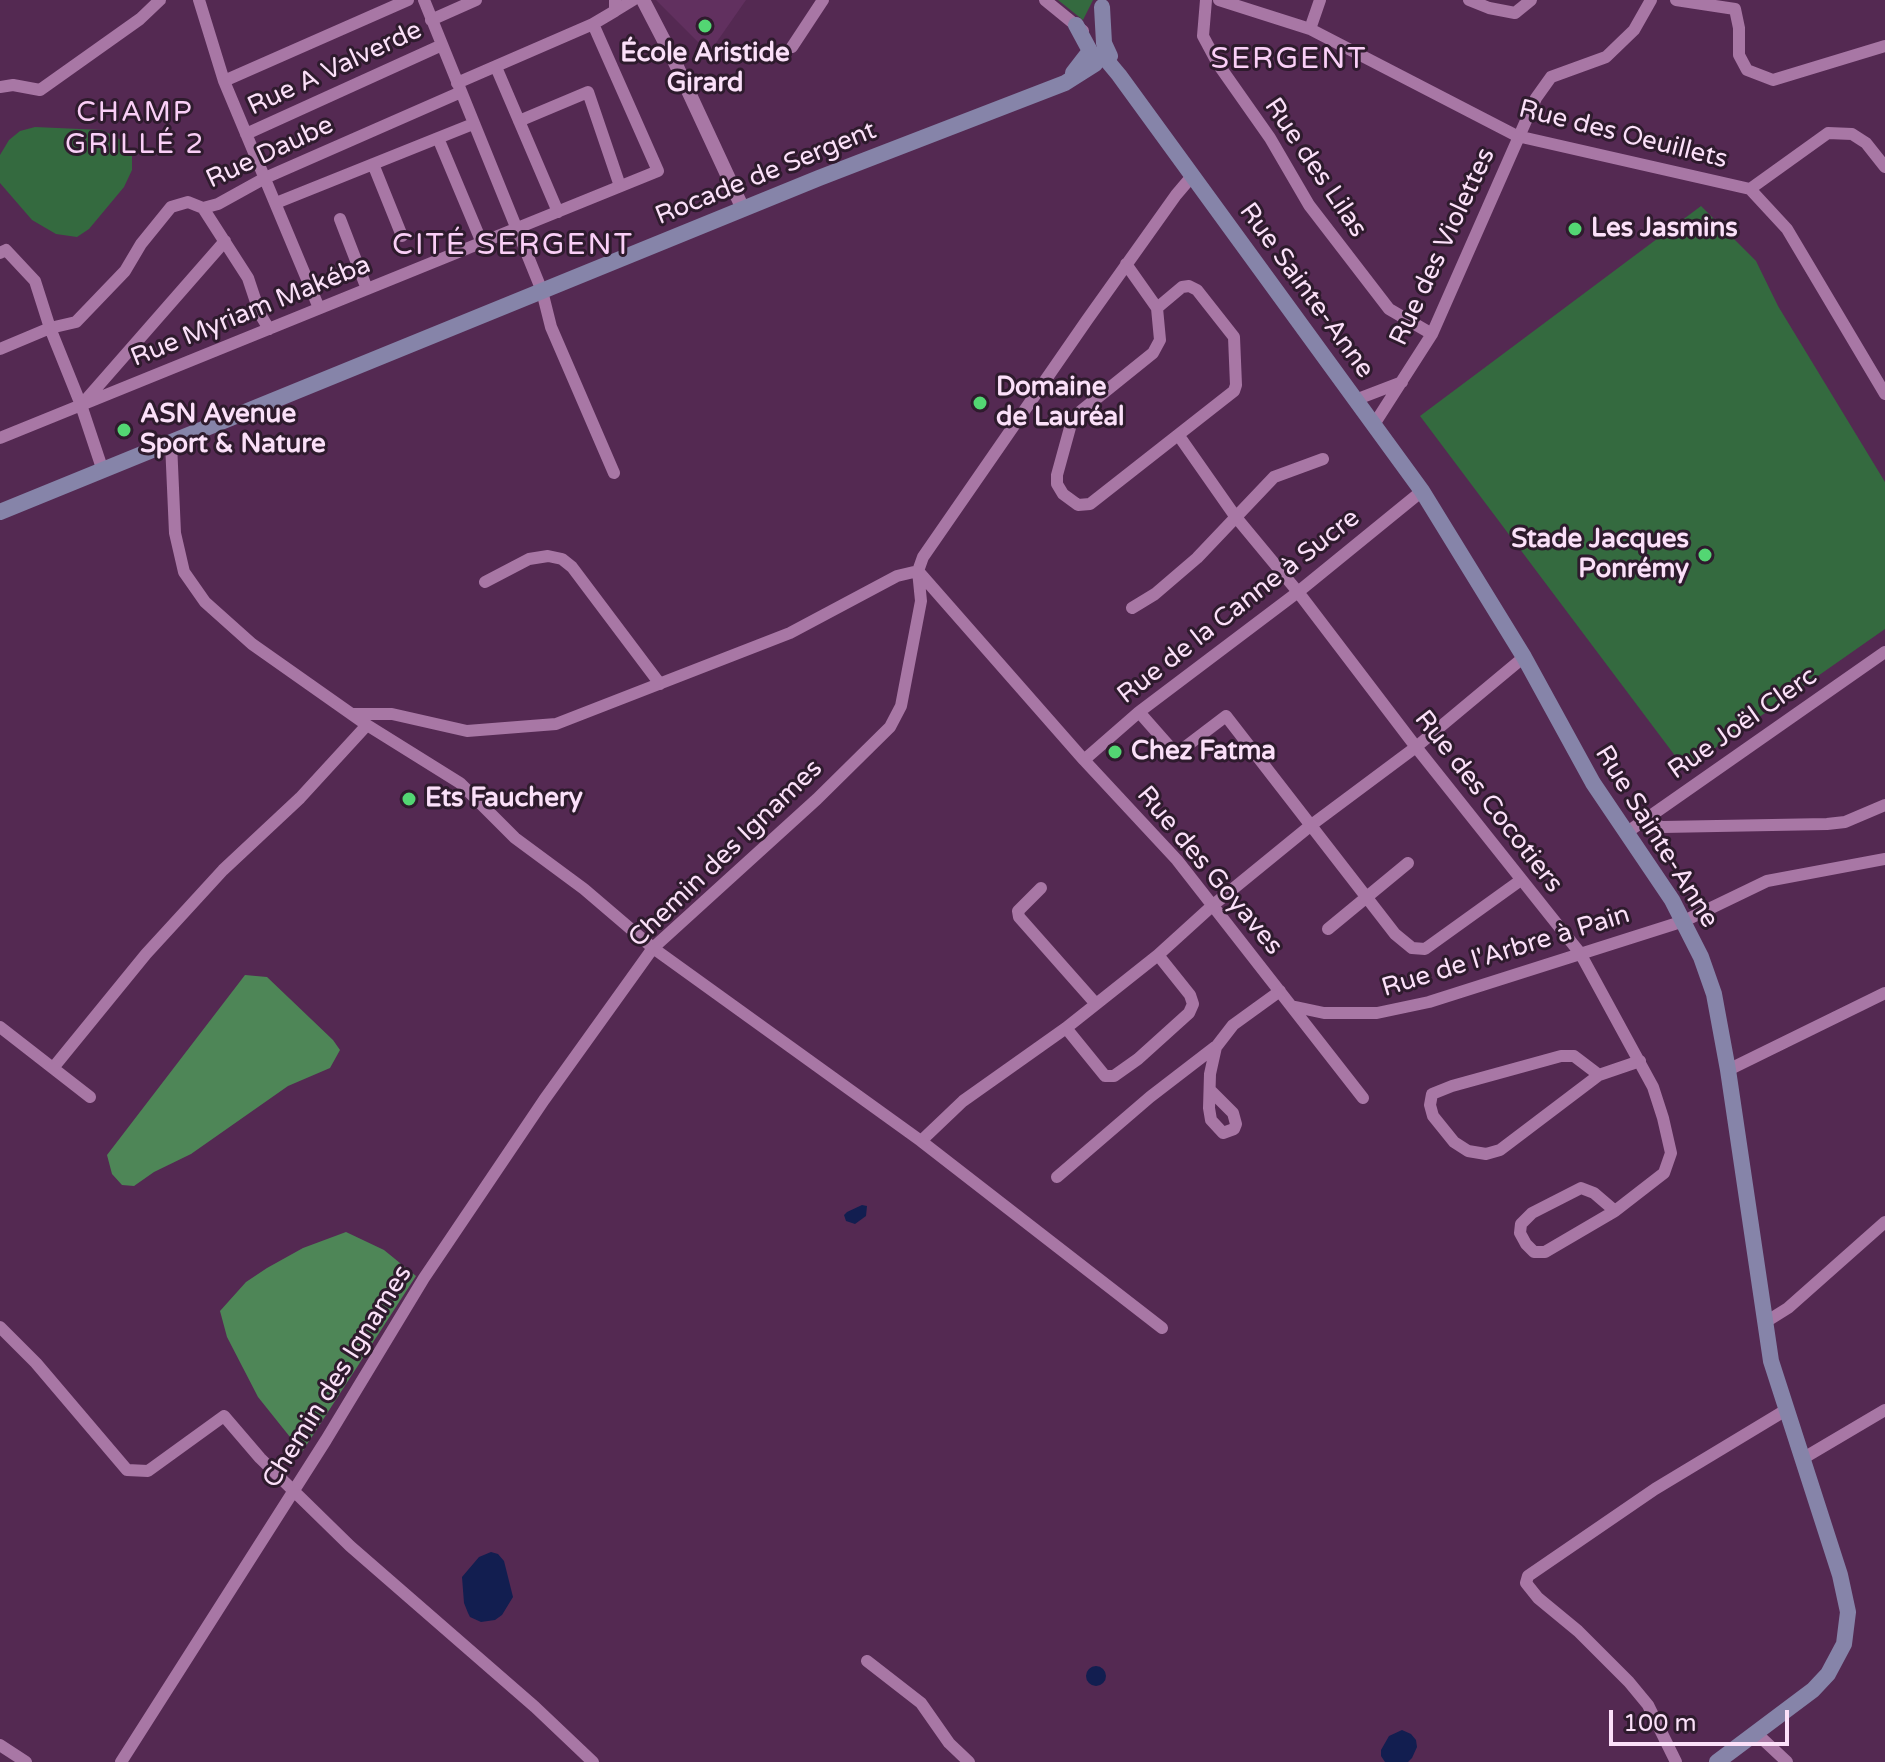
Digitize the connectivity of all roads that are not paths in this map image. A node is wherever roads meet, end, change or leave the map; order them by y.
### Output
1 (160, 0) edge
2 (199, 0) edge
3 (408, 0) edge
4 (424, 0) edge
5 (476, 0) edge
6 (633, 0) edge
7 (643, 0) edge
8 (823, 0) edge
9 (1045, 0) edge
10 (1206, 0) edge
11 (1219, 0) edge
12 (1320, 0) edge
13 (1469, 0) edge
14 (1531, 0) edge
15 (1651, 0) edge
16 (1676, 0) edge
17 (1103, 4) edge
18 (615, 6) edge
19 (431, 20) junction
20 (593, 24) junction
21 (1076, 25) joint
22 (1310, 29) junction
23 (442, 45) junction
24 (1885, 46) edge
25 (792, 47) dead end
26 (1098, 49) junction
27 (496, 67) junction
28 (224, 81) junction
29 (0, 87) edge
30 (459, 88) junction
31 (519, 121) junction
32 (473, 124) junction
33 (246, 134) junction
34 (1517, 136) junction
35 (438, 138) junction
36 (373, 164) junction
37 (1885, 167) edge
38 (1193, 175) junction
39 (265, 178) junction
40 (620, 186) junction
41 (1750, 189) junction
42 (276, 203) junction
43 (203, 208) junction
44 (743, 209) junction
45 (558, 212) junction
46 (340, 219) dead end
47 (516, 229) junction
48 (402, 236) dead end
49 (225, 241) junction
50 (482, 243) junction
51 (2, 248) edge
52 (1126, 264) junction
53 (367, 289) junction
54 (542, 291) junction
55 (319, 308) junction
56 (1157, 308) junction
57 (50, 328) junction
58 (269, 329) junction
59 (1432, 334) junction
60 (0, 349) edge
61 (1402, 382) junction
62 (1885, 394) edge
63 (1355, 400) junction
64 (81, 405) junction
65 (1373, 426) junction
66 (1179, 436) junction
67 (0, 438) edge
68 (171, 443) junction
69 (1323, 459) dead end
70 (103, 471) junction
71 (614, 473) dead end
72 (1422, 491) junction
73 (0, 512) edge
74 (1235, 516) junction
75 (918, 571) junction
76 (485, 582) dead end
77 (1298, 592) junction
78 (1132, 608) dead end
79 (1885, 652) edge
80 (1524, 657) junction
81 (660, 684) junction
82 (1139, 712) junction
83 (354, 714) junction
84 (367, 725) junction
85 (1416, 747) junction
86 (1084, 760) junction
87 (1885, 805) edge
88 (1644, 820) junction
89 (1310, 826) junction
90 (1626, 833) junction
91 (1885, 859) edge
92 (1408, 863) dead end
93 (1521, 880) junction
94 (1041, 888) dead end
95 (1367, 897) junction
96 (1212, 906) junction
97 (1684, 921) junction
98 (1328, 929) dead end
99 (653, 948) junction
100 (1580, 953) junction
101 (1158, 955) junction
102 (1280, 991) junction
103 (1880, 996) edge
104 (1096, 1004) junction
105 (1291, 1006) junction
106 (1885, 1011) edge
107 (0, 1027) edge
108 (1066, 1028) junction
109 (1216, 1047) junction
110 (1640, 1061) junction
111 (53, 1068) junction
112 (1728, 1070) junction
113 (1599, 1075) junction
114 (1210, 1090) dead end
115 (90, 1097) dead end
116 (1363, 1098) dead end
117 (921, 1141) junction
118 (1057, 1177) dead end
119 (1615, 1211) junction
120 (1885, 1222) edge
121 (1764, 1323) junction
122 (0, 1327) edge
123 (1162, 1328) dead end
124 (1786, 1410) junction
125 (1885, 1410) edge
126 (1802, 1459) junction
127 (293, 1492) junction
128 (867, 1661) dead end
129 (1755, 1732) junction
130 (0, 1745) edge
131 (26, 1762) edge
132 (121, 1762) edge
133 (593, 1762) edge
134 (969, 1762) edge
135 (1676, 1762) edge
136 (1717, 1762) edge
137 (1787, 1762) edge

1 - 29 street
2 - 28 street
3 - 28 street
4 - 19 street
5 - 19 street
6 - 18 street
7 - 44 street
8 - 25 street
9 - 21 street
10 - 59 street, Rue des Lilas
11 - 22 street, Rue des Oeuillets
12 - 22 street
13 - 14 street
15 - 34 street, Rue des Violettes
16 - 24 street
17 - 26 main road
18 - 20 street
19 - 23 street
20 - 27 street, Rue Daube
20 - 40 street, Rue Myriam Makéba
21 - 26 main road, Rue Sainte-Anne
22 - 34 street, Rue des Oeuillets
23 - 30 street
23 - 33 street, Rue A Valverde
26 - 38 main road, Rue Sainte-Anne
26 - 44 main road, Rocade de Sergent
27 - 30 street, Rue Daube
27 - 31 street
28 - 33 street
30 - 32 street
30 - 39 street, Rue Daube
31 - 40 street
31 - 45 street
32 - 35 street
32 - 47 street
33 - 39 street
34 - 41 street, Rue des Oeuillets
34 - 59 street, Rue des Violettes
35 - 36 street
35 - 50 street
36 - 42 street
36 - 48 street
37 - 41 street
38 - 52 street
38 - 63 main road, Rue Sainte-Anne
39 - 42 street
39 - 43 street, Rue Daube
40 - 45 street, Rue Myriam Makéba
41 - 62 street, Rue des Oeuillets
42 - 55 street
43 - 49 street
43 - 57 street, Rue Daube
44 - 54 main road, Rocade de Sergent
45 - 47 street, Rue Myriam Makéba
46 - 53 street
47 - 50 street, Rue Myriam Makéba
47 - 54 street
49 - 58 street
49 - 64 street
50 - 53 street, Rue Myriam Makéba
51 - 57 street
52 - 56 street
52 - 75 street
53 - 55 street, Rue Myriam Makéba
54 - 68 main road, Rocade de Sergent
54 - 71 street
55 - 58 street, Rue Myriam Makéba
56 - 66 street
56 - 66 street
57 - 60 street
57 - 64 street
58 - 64 street, Rue Myriam Makéba
59 - 61 street, Rue des Violettes
61 - 63 street, Rue des Violettes
61 - 65 street, Rue des Violettes
63 - 65 main road, Rue Sainte-Anne
64 - 67 street, Rue Myriam Makéba
64 - 70 street
65 - 72 main road, Rue Sainte-Anne
66 - 74 street, Rue des Cocotiers
68 - 70 main road, Rocade de Sergent
68 - 83 street
69 - 74 street
70 - 73 main road, Rocade de Sergent
72 - 77 street, Rue de la Canne à Sucre
72 - 80 main road, Rue Sainte-Anne
74 - 77 street, Rue des Cocotiers
74 - 78 street
75 - 81 street
75 - 86 street, Rue des Goyaves
75 - 99 street, Chemin des Ignames
76 - 81 street
77 - 82 street, Rue de la Canne à Sucre
77 - 85 street, Rue des Cocotiers
79 - 88 street, Rue Joël Clerc
80 - 85 street
80 - 90 main road, Rue Sainte-Anne
81 - 83 street
82 - 86 street, Rue de la Canne à Sucre
82 - 89 street
83 - 84 street
84 - 99 street
84 - 111 street
85 - 89 street
85 - 93 street, Rue des Cocotiers
86 - 96 street, Rue des Goyaves
87 - 88 street
88 - 90 street, Rue Joël Clerc
89 - 95 street
89 - 96 street
90 - 97 main road, Rue Sainte-Anne
91 - 97 street, Rue de l'Arbre à Pain
92 - 95 street
93 - 95 street
93 - 100 street, Rue des Cocotiers
94 - 104 street
95 - 98 street
96 - 101 street
96 - 102 street, Rue des Goyaves
97 - 100 street, Rue de l'Arbre à Pain
97 - 112 main road, Rue Sainte-Anne
99 - 117 street
99 - 127 street, Chemin des Ignames
100 - 105 street, Rue de l'Arbre à Pain
100 - 110 street, Rue des Cocotiers
101 - 104 street
101 - 108 street
102 - 105 street, Rue des Goyaves
102 - 109 street
103 - 106 street
103 - 112 street
104 - 108 street
105 - 116 street, Rue des Goyaves
107 - 111 street
108 - 117 street
109 - 114 street
109 - 118 street
110 - 113 street
110 - 119 street, Rue des Cocotiers
111 - 115 street
112 - 121 main road, Rue Sainte-Anne
113 - 113 street
117 - 123 street
119 - 119 street, Rue des Cocotiers
120 - 121 street
121 - 124 main road, Rue Sainte-Anne
122 - 127 street
124 - 126 main road, Rue Sainte-Anne
124 - 135 street
125 - 126 street
126 - 129 main road, Rue Sainte-Anne
127 - 132 street, Chemin des Ignames
127 - 133 street
128 - 134 street
129 - 136 main road, Rue Sainte-Anne
129 - 137 street
130 - 131 street

